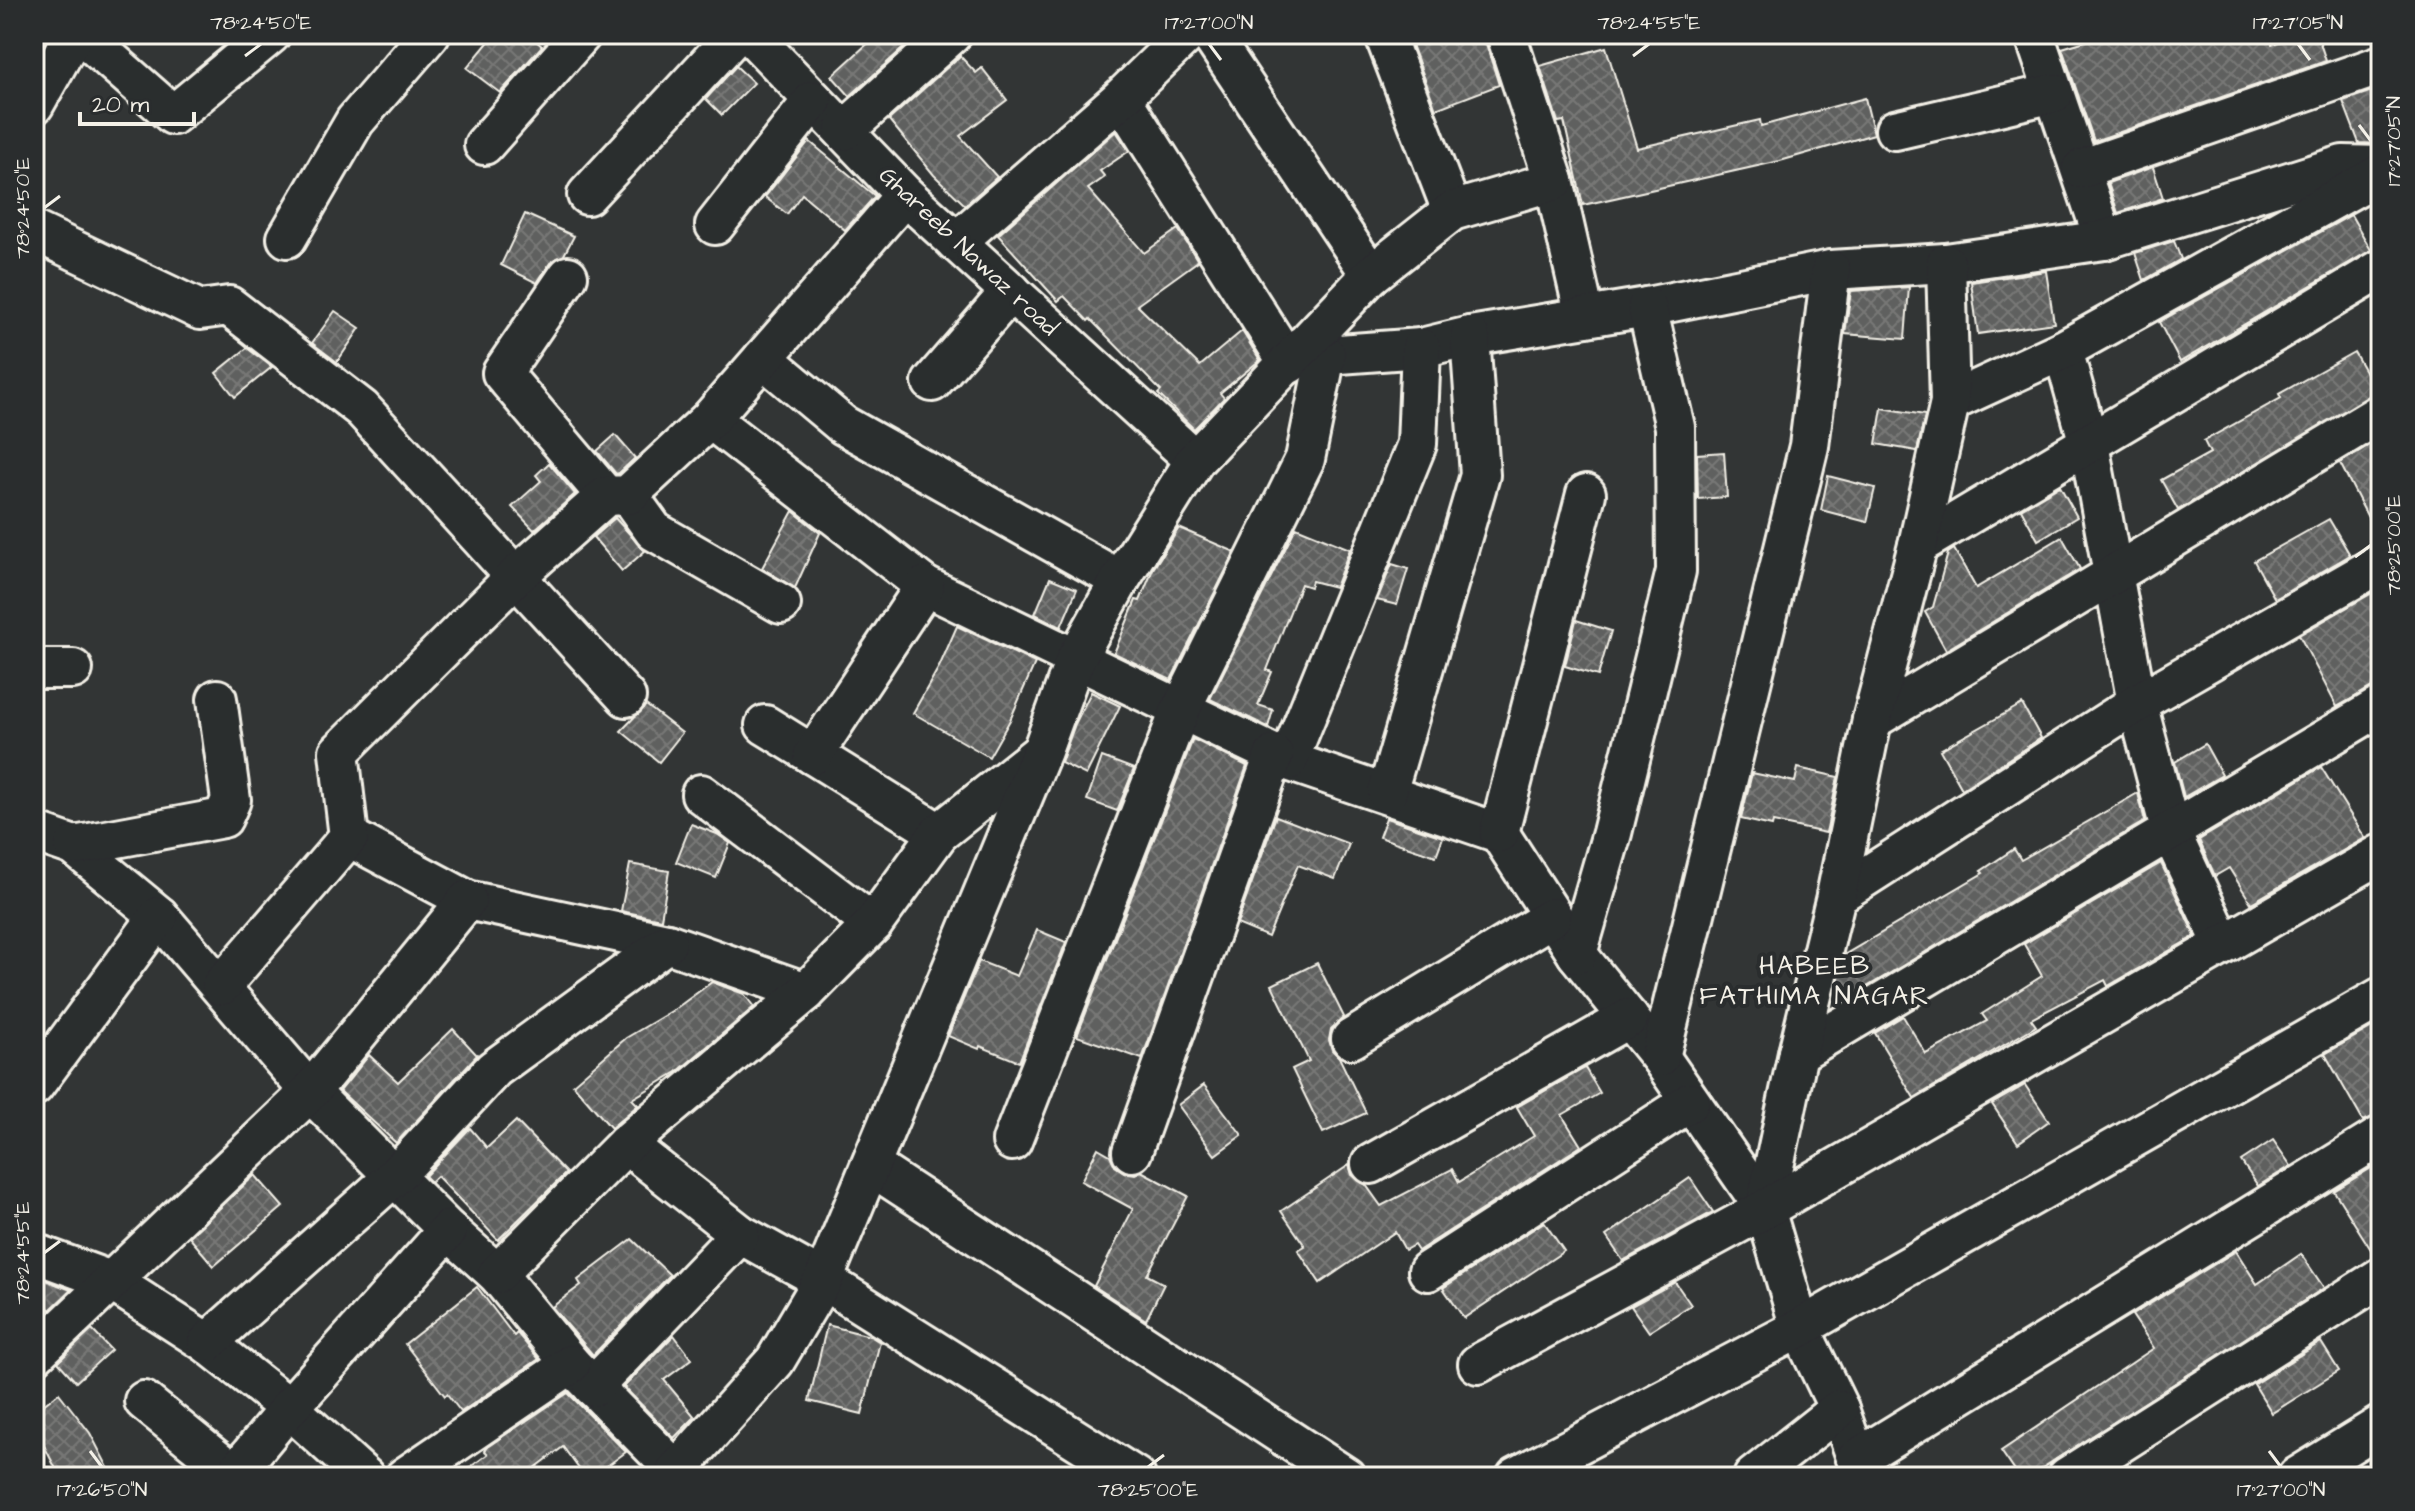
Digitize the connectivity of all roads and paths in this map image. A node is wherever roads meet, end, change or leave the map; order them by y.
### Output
1 (74, 34) edge
2 (81, 34) edge
3 (271, 34) edge
4 (430, 34) edge
5 (736, 34) edge
6 (750, 34) edge
7 (952, 34) edge
8 (1187, 34) edge
9 (1210, 34) edge
10 (1384, 34) edge
11 (1506, 34) edge
12 (570, 37) edge
13 (2046, 37) edge
14 (2381, 65) edge
15 (37, 90) edge
16 (2054, 93) junction
17 (1121, 98) junction
18 (813, 100) junction
19 (1895, 130) dead end
20 (844, 131) junction
21 (484, 145) dead end
22 (2381, 166) edge
23 (2081, 169) junction
24 (2381, 173) edge
25 (1554, 181) junction
26 (587, 195) dead end
27 (905, 195) junction
28 (1452, 211) junction
29 (715, 225) dead end
30 (34, 231) edge
31 (287, 238) dead end
32 (2104, 240) junction
33 (956, 242) junction
34 (1946, 263) junction
35 (2381, 269) edge
36 (1831, 270) junction
37 (1371, 275) junction
38 (568, 276) dead end
39 (1011, 291) junction
40 (1647, 307) junction
41 (1585, 317) junction
42 (1470, 336) junction
43 (1421, 348) junction
44 (2063, 350) junction
45 (1306, 355) junction
46 (763, 358) junction
47 (932, 382) dead end
48 (1950, 402) junction
49 (2381, 413) edge
50 (710, 419) junction
51 (2089, 444) junction
52 (1195, 460) junction
53 (1586, 494) dead end
54 (617, 496) junction
55 (1918, 545) junction
56 (2381, 563) edge
57 (2114, 574) junction
58 (516, 576) junction
59 (1120, 580) junction
60 (925, 586) junction
61 (781, 604) dead end
62 (1075, 660) junction
63 (34, 669) edge
64 (73, 669) dead end
65 (626, 697) dead end
66 (217, 699) dead end
67 (2137, 703) junction
68 (2381, 706) edge
69 (1180, 711) junction
70 (1872, 720) junction
71 (765, 725) dead end
72 (1042, 751) junction
73 (813, 755) junction
74 (1281, 758) junction
75 (1387, 793) junction
76 (701, 794) dead end
77 (34, 832) edge
78 (939, 833) junction
79 (1499, 833) junction
80 (2171, 833) junction
81 (349, 837) junction
82 (74, 846) junction
83 (2381, 854) edge
84 (1836, 896) junction
85 (467, 900) junction
86 (159, 916) junction
87 (1552, 917) junction
88 (873, 924) junction
89 (667, 943) junction
90 (2223, 944) junction
91 (1577, 954) junction
92 (221, 986) junction
93 (806, 992) junction
94 (2381, 997) edge
95 (1629, 1018) junction
96 (1351, 1039) dead end
97 (1798, 1053) junction
98 (1660, 1057) junction
99 (34, 1086) edge
100 (310, 1092) junction
101 (1690, 1102) junction
102 (2381, 1136) edge
103 (1012, 1141) dead end
104 (626, 1144) junction
105 (1132, 1152) dead end
106 (1371, 1164) dead end
107 (871, 1166) junction
108 (396, 1175) junction
109 (1765, 1209) junction
110 (448, 1230) junction
111 (740, 1234) junction
112 (34, 1253) edge
113 (1428, 1271) dead end
114 (497, 1274) junction
115 (2381, 1277) edge
116 (823, 1280) junction
117 (111, 1281) junction
118 (1800, 1328) junction
119 (207, 1343) junction
120 (34, 1355) edge
121 (1478, 1364) dead end
122 (582, 1375) junction
123 (144, 1401) dead end
124 (289, 1408) junction
125 (1839, 1409) junction
126 (2381, 1425) edge
127 (1860, 1468) edge
128 (676, 1474) edge
129 (233, 1476) edge
130 (365, 1477) edge
131 (405, 1477) edge
132 (1136, 1477) edge
133 (1346, 1477) edge
134 (1516, 1477) edge
135 (1753, 1477) edge
136 (2067, 1477) edge
137 (2297, 1477) edge

1 - 15 street
2 - 3 street
4 - 31 street
5 - 26 street
6 - 18 street, Ghareeb Nawaz road
7 - 20 street
8 - 17 street
9 - 37 street
10 - 28 street
11 - 25 street
12 - 21 street
13 - 16 street
14 - 23 street
16 - 19 street
16 - 23 street
17 - 33 street
17 - 45 street
18 - 20 street, Ghareeb Nawaz road
18 - 29 street
20 - 27 street, Ghareeb Nawaz road
22 - 32 street
23 - 32 street
24 - 44 street
25 - 28 street
25 - 41 street
27 - 33 street, Ghareeb Nawaz road
27 - 46 street
28 - 37 street
30 - 58 street
32 - 34 street
33 - 39 street, Ghareeb Nawaz road
34 - 36 street
34 - 48 street
35 - 51 street
36 - 40 street
36 - 98 street
37 - 45 street
38 - 54 street
39 - 47 street
39 - 52 street, Ghareeb Nawaz road
40 - 41 street
40 - 91 street
41 - 42 street
42 - 43 street
42 - 75 street
43 - 45 street
43 - 74 street
44 - 48 street
44 - 51 street
45 - 52 street
45 - 69 street
46 - 50 street
46 - 59 street
48 - 55 street
49 - 57 street
50 - 54 street
50 - 60 street
51 - 55 street
51 - 57 street
52 - 59 street
53 - 79 street
54 - 58 street
54 - 61 street
55 - 70 street
56 - 67 street
57 - 67 street
57 - 70 street
58 - 65 street
58 - 81 street
59 - 62 street
60 - 62 street
60 - 73 street
62 - 69 street
62 - 72 street
63 - 64 street
66 - 82 street
67 - 80 street
67 - 84 street
68 - 80 street
69 - 74 street
69 - 103 street
70 - 84 street
71 - 73 street
72 - 78 street
72 - 107 street
73 - 78 street
74 - 75 street
74 - 105 street
75 - 79 street
76 - 88 street
77 - 82 street
78 - 88 street
79 - 87 street
80 - 90 street
80 - 97 street
81 - 85 street
81 - 92 street
82 - 86 street
83 - 90 street
84 - 97 street
85 - 89 street
85 - 100 street
86 - 92 street
86 - 99 street
87 - 91 street
87 - 96 street
88 - 93 street
89 - 93 street
89 - 108 street
90 - 109 street
91 - 95 street
92 - 100 street
93 - 104 street
94 - 118 street
95 - 98 street
95 - 106 street
97 - 109 street
98 - 101 street
100 - 108 street
100 - 117 street
101 - 109 street
101 - 113 street
102 - 127 street
104 - 111 street
104 - 114 street
107 - 116 street
107 - 133 street
108 - 110 street
108 - 119 street
109 - 118 street
109 - 121 street
110 - 114 street
110 - 124 street
111 - 116 street
111 - 122 street
112 - 117 street
114 - 122 street
115 - 136 street
116 - 128 street
116 - 132 street
117 - 119 street
117 - 120 street
118 - 125 street
118 - 134 street
119 - 124 street
122 - 128 street
122 - 131 street
123 - 129 street
124 - 129 street
124 - 130 street
125 - 127 street
125 - 135 street
126 - 137 street

